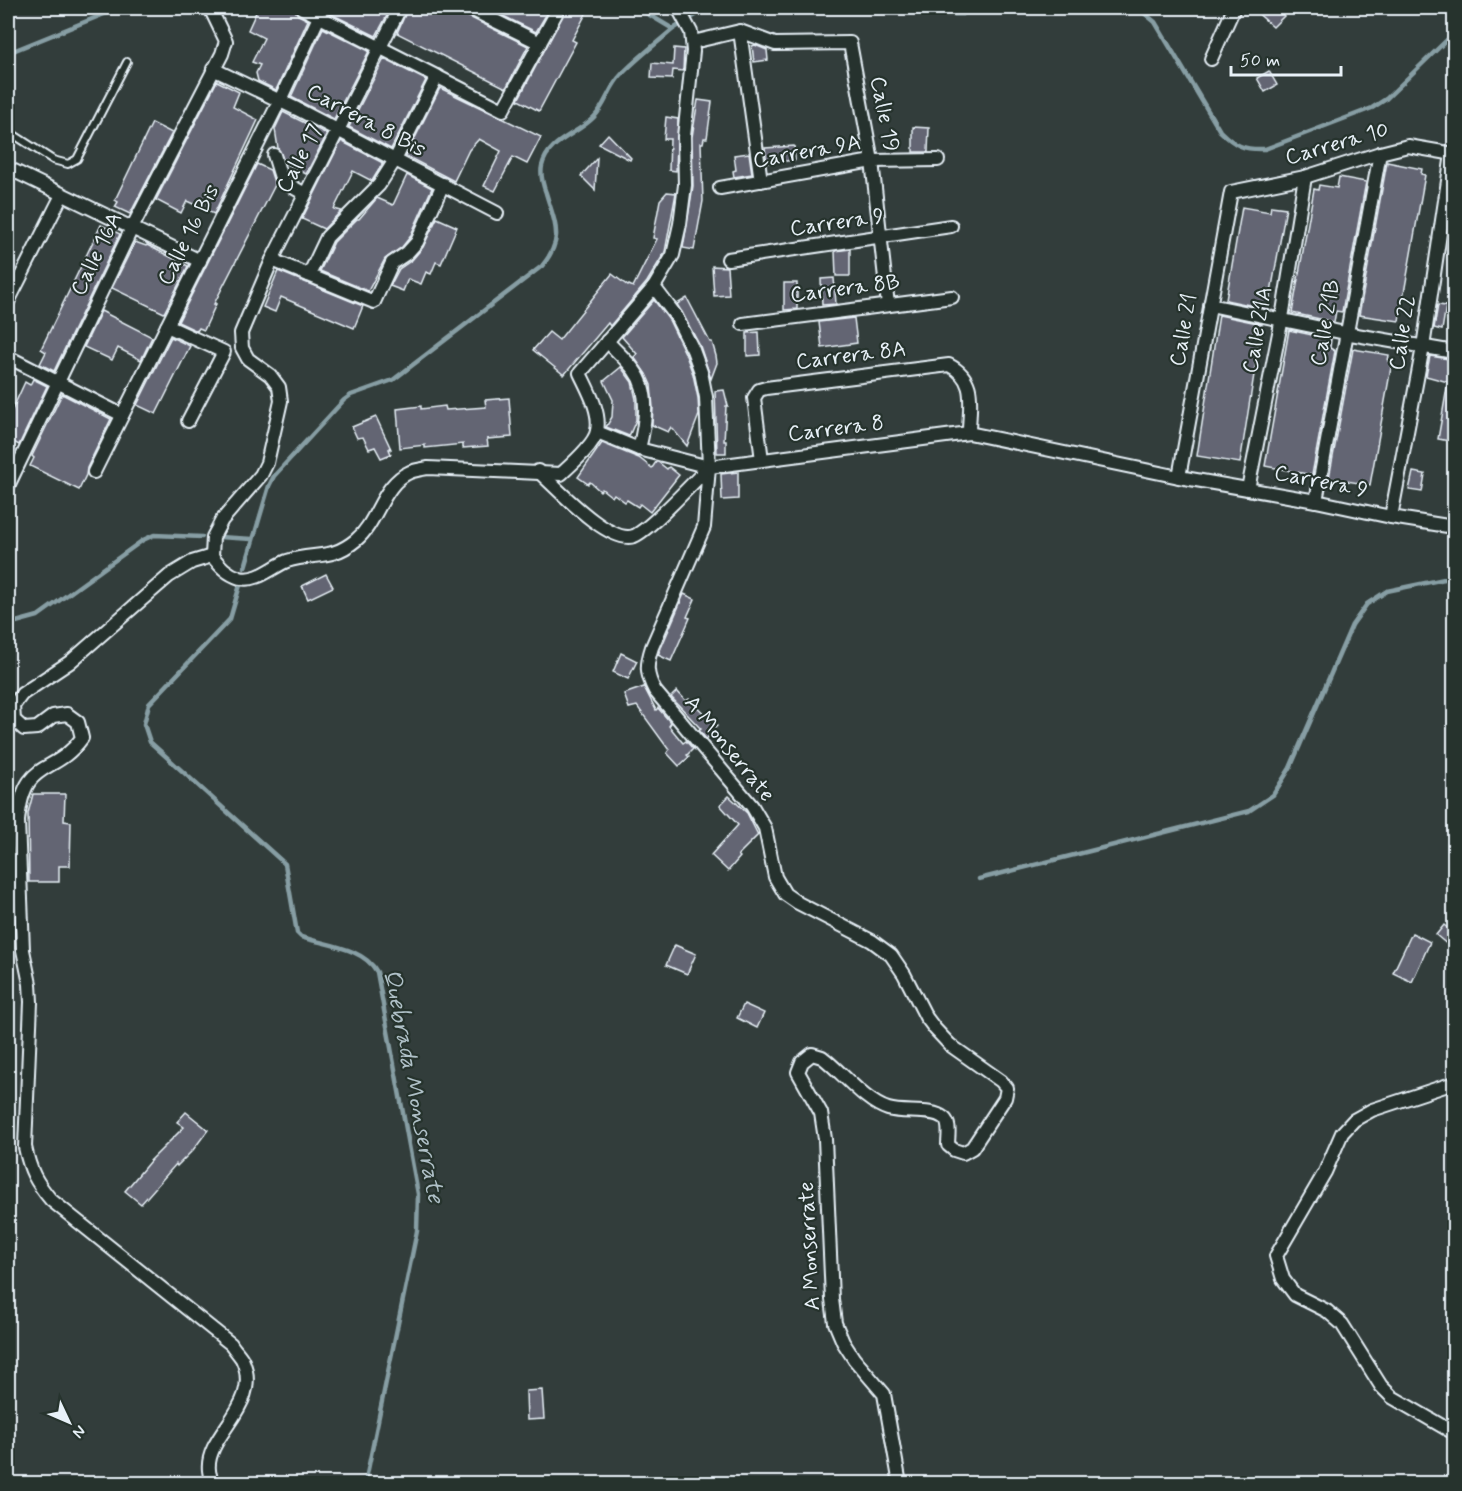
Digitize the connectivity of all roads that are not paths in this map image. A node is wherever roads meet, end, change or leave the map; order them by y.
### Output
1 (210, 8) edge
2 (302, 8) edge
3 (400, 8) edge
4 (469, 8) edge
5 (559, 8) edge
6 (678, 8) edge
7 (1234, 8) edge
8 (320, 16) junction
9 (740, 31) junction
10 (692, 37) junction
11 (540, 43) junction
12 (380, 47) junction
13 (1211, 59) dead end
14 (127, 62) dead end
15 (213, 69) junction
16 (437, 76) junction
17 (280, 100) junction
18 (340, 130) junction
19 (8, 131) edge
20 (1380, 153) junction
21 (1453, 154) edge
22 (274, 155) dead end
23 (395, 160) junction
24 (938, 160) dead end
25 (872, 161) junction
26 (8, 168) edge
27 (1305, 177) junction
28 (761, 181) junction
29 (443, 184) junction
30 (720, 188) dead end
31 (1231, 192) joint
32 (305, 194) junction
33 (62, 195) junction
34 (497, 213) dead end
35 (951, 226) dead end
36 (132, 228) junction
37 (879, 238) junction
38 (728, 259) dead end
39 (272, 260) junction
40 (200, 261) junction
41 (309, 275) junction
42 (654, 287) junction
43 (952, 297) dead end
44 (8, 302) edge
45 (888, 305) junction
46 (1210, 305) junction
47 (1282, 318) junction
48 (743, 324) dead end
49 (167, 326) junction
50 (1346, 333) junction
51 (607, 341) junction
52 (1423, 347) junction
53 (1455, 352) edge
54 (8, 357) edge
55 (58, 382) junction
56 (122, 415) junction
57 (188, 422) dead end
58 (597, 432) junction
59 (969, 433) junction
60 (639, 450) junction
61 (762, 460) junction
62 (709, 468) junction
63 (538, 471) junction
64 (94, 472) dead end
65 (1179, 477) junction
66 (8, 486) edge
67 (1248, 489) junction
68 (1316, 501) junction
69 (1391, 518) junction
70 (1455, 527) edge
71 (212, 556) junction
72 (1455, 1083) edge
73 (1455, 1433) edge
74 (213, 1484) edge
75 (900, 1484) edge

1 - 15 street, Calle 16A
2 - 8 street
3 - 12 street, Calle 17
4 - 11 street
5 - 11 street
6 - 10 street
7 - 13 street
8 - 12 street
8 - 17 street, Calle 16 Bis
9 - 10 street
9 - 25 street, Calle 19
9 - 28 street
10 - 42 street
11 - 16 street
12 - 16 street
12 - 18 street, Calle 17
14 - 19 lane
15 - 17 street, Carrera 8 Bis
15 - 36 street, Calle 16A
16 - 23 street
17 - 18 street, Carrera 8 Bis
17 - 40 street, Calle 16 Bis
18 - 23 street, Carrera 8 Bis
18 - 32 street, Calle 17
20 - 21 street, Carrera 10
20 - 27 street, Carrera 10
20 - 50 street, Calle 21B
21 - 52 street, Calle 22
22 - 32 street
23 - 29 street, Carrera 8 Bis
23 - 41 street
24 - 25 street, Carrera 9A
25 - 28 street, Carrera 9A
25 - 37 street, Calle 19
26 - 33 street
27 - 31 street, Carrera 10
27 - 47 street, Calle 21A
28 - 30 street, Carrera 9A
29 - 34 street, Carrera 8 Bis
29 - 41 street
31 - 46 street, Calle 21
32 - 39 street, Calle 17
33 - 36 street
33 - 44 street
35 - 37 street, Carrera 9
36 - 40 street
36 - 55 street, Calle 16A
37 - 38 street, Carrera 9
37 - 45 street, Calle 19
39 - 41 street
39 - 71 street, Calle 17
40 - 49 street, Calle 16 Bis
42 - 51 street
42 - 62 street
43 - 45 street, Carrera 8B
45 - 48 street, Carrera 8B
46 - 47 street
46 - 65 street, Calle 21
47 - 50 street
47 - 67 street, Calle 21A
49 - 56 street, Calle 16 Bis
49 - 57 street
50 - 52 street
50 - 68 street, Calle 21B
51 - 58 street
51 - 60 street
52 - 53 street
52 - 69 street, Calle 22
54 - 55 street
55 - 56 street
55 - 66 street, Calle 16A
56 - 64 street, Calle 16 Bis
58 - 60 street
58 - 63 street
59 - 61 street, Carrera 8
59 - 61 street, Carrera 8A
59 - 65 street, Carrera 8
60 - 62 street
61 - 62 street, Carrera 8
62 - 63 street
62 - 75 street, A Monserrate
63 - 71 street
65 - 67 street, Carrera 9
67 - 68 street, Carrera 9
68 - 69 street, Carrera 9
69 - 70 street, Carrera 9
71 - 74 street
72 - 73 street

